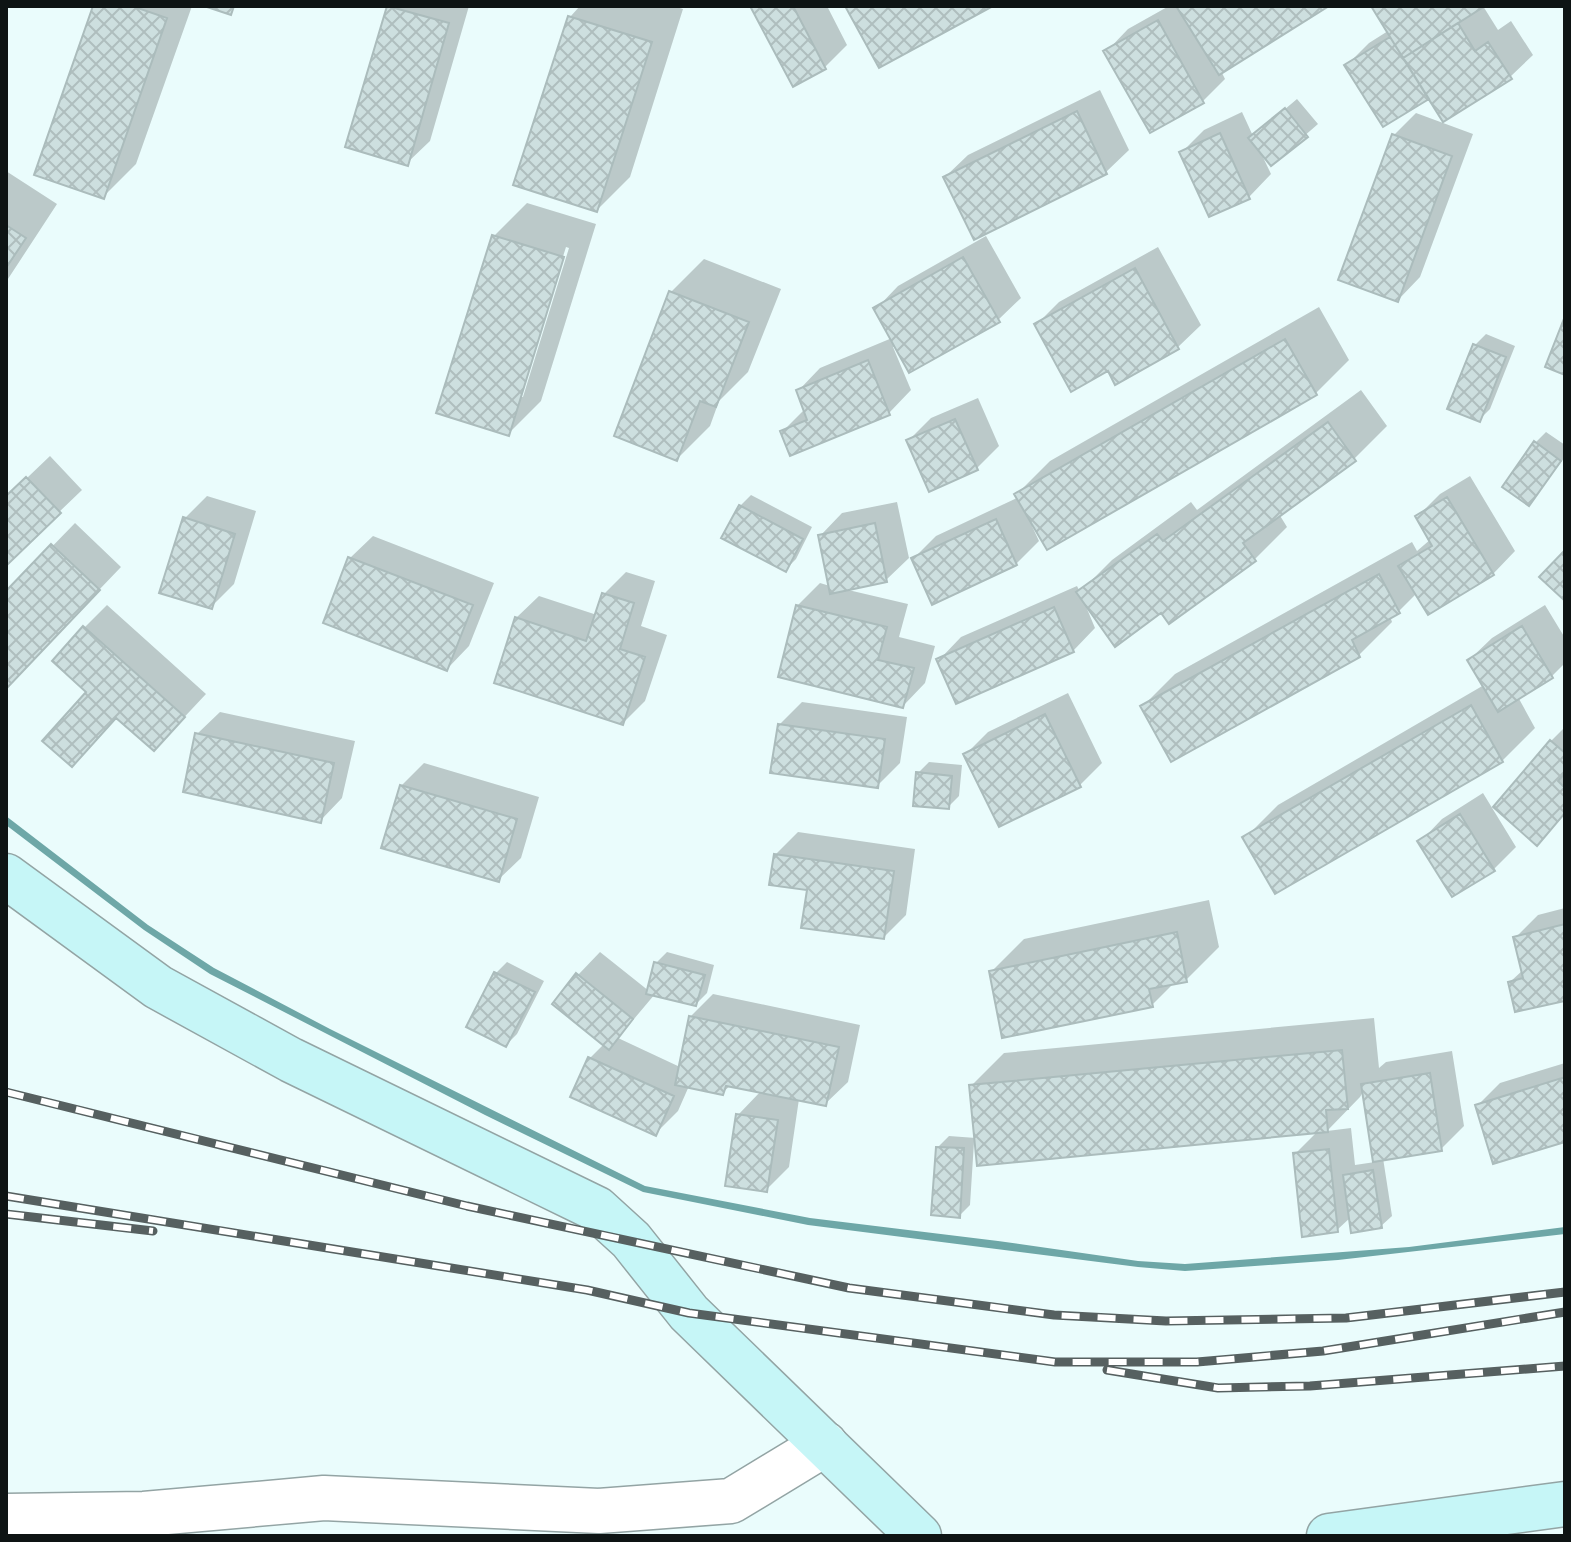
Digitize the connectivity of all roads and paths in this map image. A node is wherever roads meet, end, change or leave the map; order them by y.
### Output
1 (6, 876) edge
2 (825, 1444) junction
3 (1565, 1504) edge
4 (6, 1516) edge
5 (919, 1536) edge
6 (1329, 1536) edge

1 - 2 street
2 - 4 street
2 - 5 street
3 - 6 street

